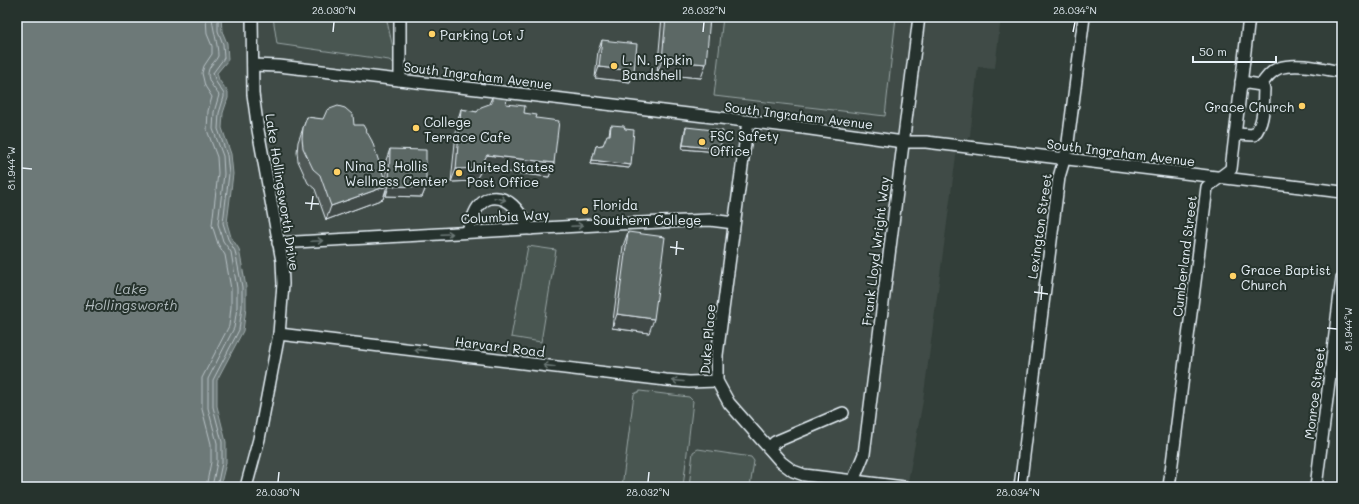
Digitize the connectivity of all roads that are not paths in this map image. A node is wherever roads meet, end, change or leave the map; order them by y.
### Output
1 (252, 17) edge
2 (400, 17) edge
3 (919, 17) edge
4 (1084, 17) edge
5 (1249, 17) edge
6 (253, 65) junction
7 (1342, 72) edge
8 (400, 80) junction
9 (1241, 82) junction
10 (1261, 85) junction
11 (748, 121) junction
12 (1235, 134) junction
13 (903, 142) junction
14 (1064, 159) junction
15 (1219, 178) junction
16 (1342, 192) edge
17 (734, 223) junction
18 (530, 229) junction
19 (467, 232) junction
20 (278, 243) junction
21 (1342, 278) edge
22 (279, 334) junction
23 (1337, 359) edge
24 (717, 381) junction
25 (843, 413) dead end
26 (769, 448) junction
27 (852, 484) edge
28 (249, 487) edge
29 (904, 487) edge
30 (1020, 487) edge
31 (1169, 487) edge
32 (1316, 487) edge

1 - 6 street, Lake Hollingsworth Drive
2 - 8 street
3 - 13 street, Frank Lloyd Wright Way
4 - 14 street, Lexington Street
5 - 9 street, Cumberland Street
6 - 8 street, South Ingraham Avenue
6 - 20 street, Lake Hollingsworth Drive
7 - 10 street
8 - 11 street, South Ingraham Avenue
9 - 10 street
9 - 12 street, Cumberland Street
10 - 12 street
11 - 13 street, South Ingraham Avenue
11 - 17 street, Duke Place
12 - 15 street, Cumberland Street
13 - 14 street, South Ingraham Avenue
13 - 27 street, Frank Lloyd Wright Way
14 - 15 street, South Ingraham Avenue
14 - 30 street, Lexington Street
15 - 16 street, South Ingraham Avenue
15 - 31 street, Cumberland Street
18 -> 17 street, Columbia Way
17 - 24 street, Duke Place
18 - 19 street, Columbia Way
19 -> 18 street
20 -> 19 street, Columbia Way
20 - 22 street, Lake Hollingsworth Drive
21 - 23 street, Monroe Street
24 -> 22 street, Harvard Road
22 - 28 street, Lake Hollingsworth Drive
23 - 32 street, Monroe Street
24 - 26 street, Duke Place
25 - 26 street
26 - 27 street, Duke Place
27 - 29 street, Duke Place

